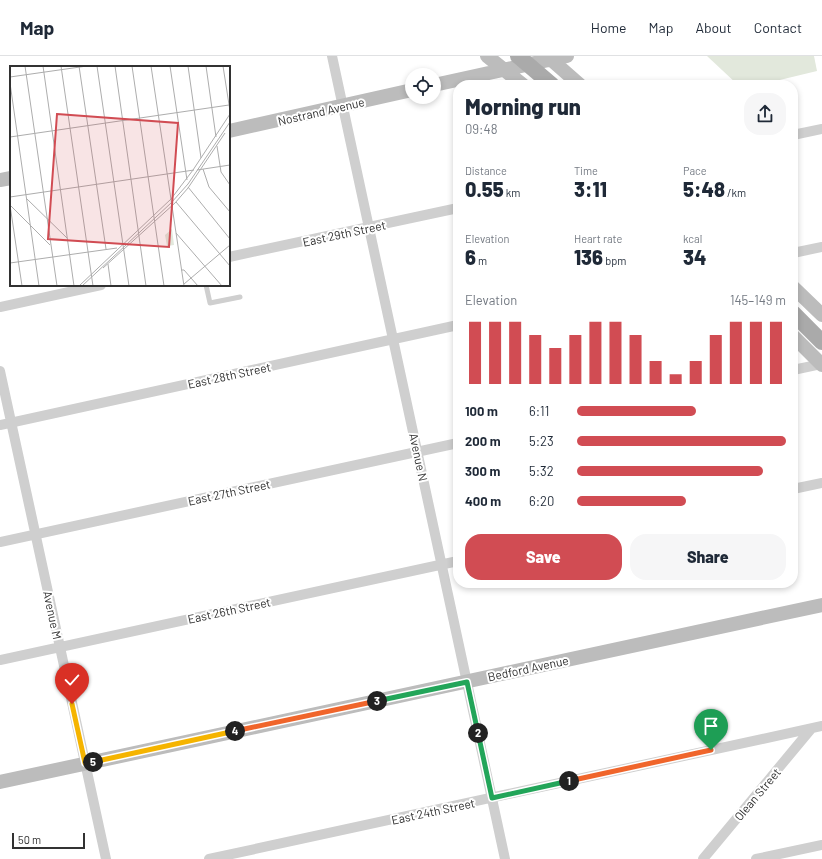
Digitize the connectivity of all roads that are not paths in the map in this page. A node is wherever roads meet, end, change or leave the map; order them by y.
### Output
1 (332, 56) edge
2 (487, 56) edge
3 (567, 56) edge
4 (549, 58) edge
5 (523, 60) edge
6 (505, 69) junction
7 (456, 80) edge
8 (517, 80) edge
9 (546, 80) edge
10 (574, 80) edge
11 (453, 81) edge
12 (441, 83) edge
13 (405, 92) edge
14 (343, 106) junction
15 (822, 129) edge
16 (230, 131) edge
17 (798, 135) edge
18 (10, 178) edge
19 (0, 180) edge
20 (453, 209) edge
21 (369, 228) junction
22 (822, 247) edge
23 (798, 252) edge
24 (230, 258) edge
25 (96, 286) edge
26 (206, 286) edge
27 (798, 292) edge
28 (240, 297) dead end
29 (0, 307) edge
30 (822, 315) edge
31 (798, 317) edge
32 (453, 327) edge
33 (393, 340) junction
34 (798, 341) edge
35 (822, 342) edge
36 (822, 364) edge
37 (798, 369) edge
38 (0, 371) edge
39 (11, 423) junction
40 (0, 425) edge
41 (453, 444) edge
42 (417, 452) junction
43 (822, 483) edge
44 (798, 488) edge
45 (35, 534) junction
46 (0, 542) edge
47 (453, 562) edge
48 (442, 564) junction
49 (822, 605) edge
50 (60, 647) junction
51 (0, 660) edge
52 (467, 682) junction
53 (822, 726) edge
54 (811, 728) junction
55 (85, 763) junction
56 (0, 782) edge
57 (492, 798) junction
58 (822, 845) edge
59 (106, 859) edge
60 (208, 859) edge
61 (505, 859) edge
62 (703, 859) edge
63 (756, 859) edge

1 - 14 street, Avenue N
2 - 6 main road
3 - 4 main road
4 - 5 main road
4 - 10 main road
5 - 6 main road
5 - 9 main road
6 - 7 main road
6 - 8 main road
11 - 12 main road
13 - 14 main road, Nostrand Avenue
14 - 16 main road, Nostrand Avenue
14 - 21 street, Avenue N
15 - 17 street
18 - 19 main road
20 - 21 street, East 29th Street
21 - 24 street, East 29th Street
21 - 33 street, Avenue N
22 - 23 street
25 - 29 street
26 - 28 lane
27 - 30 main road
31 - 35 main road
32 - 33 street, East 28th Street
33 - 39 street, East 28th Street
33 - 42 street, Avenue N
34 - 36 main road
36 - 37 street
38 - 39 street, Avenue M
39 - 40 street, East 28th Street
39 - 45 street, Avenue M
41 - 42 street, East 27th Street
42 - 45 street, East 27th Street
42 - 48 street, Avenue N
43 - 44 street
45 - 46 street, East 27th Street
45 - 50 street, Avenue M
47 - 48 street, East 26th Street
48 - 50 street, East 26th Street
48 - 52 street, Avenue N
49 - 52 main road, Bedford Avenue
50 - 51 street, East 26th Street
50 - 55 street, Avenue M
52 - 55 main road, Bedford Avenue
52 - 57 street, Avenue N
53 - 54 street, East 24th Street
54 - 57 street, East 24th Street
54 - 62 street, Olean Street
55 - 56 main road, Bedford Avenue
55 - 59 street, Avenue M
57 - 60 street, East 24th Street
57 - 61 street, Avenue N
58 - 63 street

